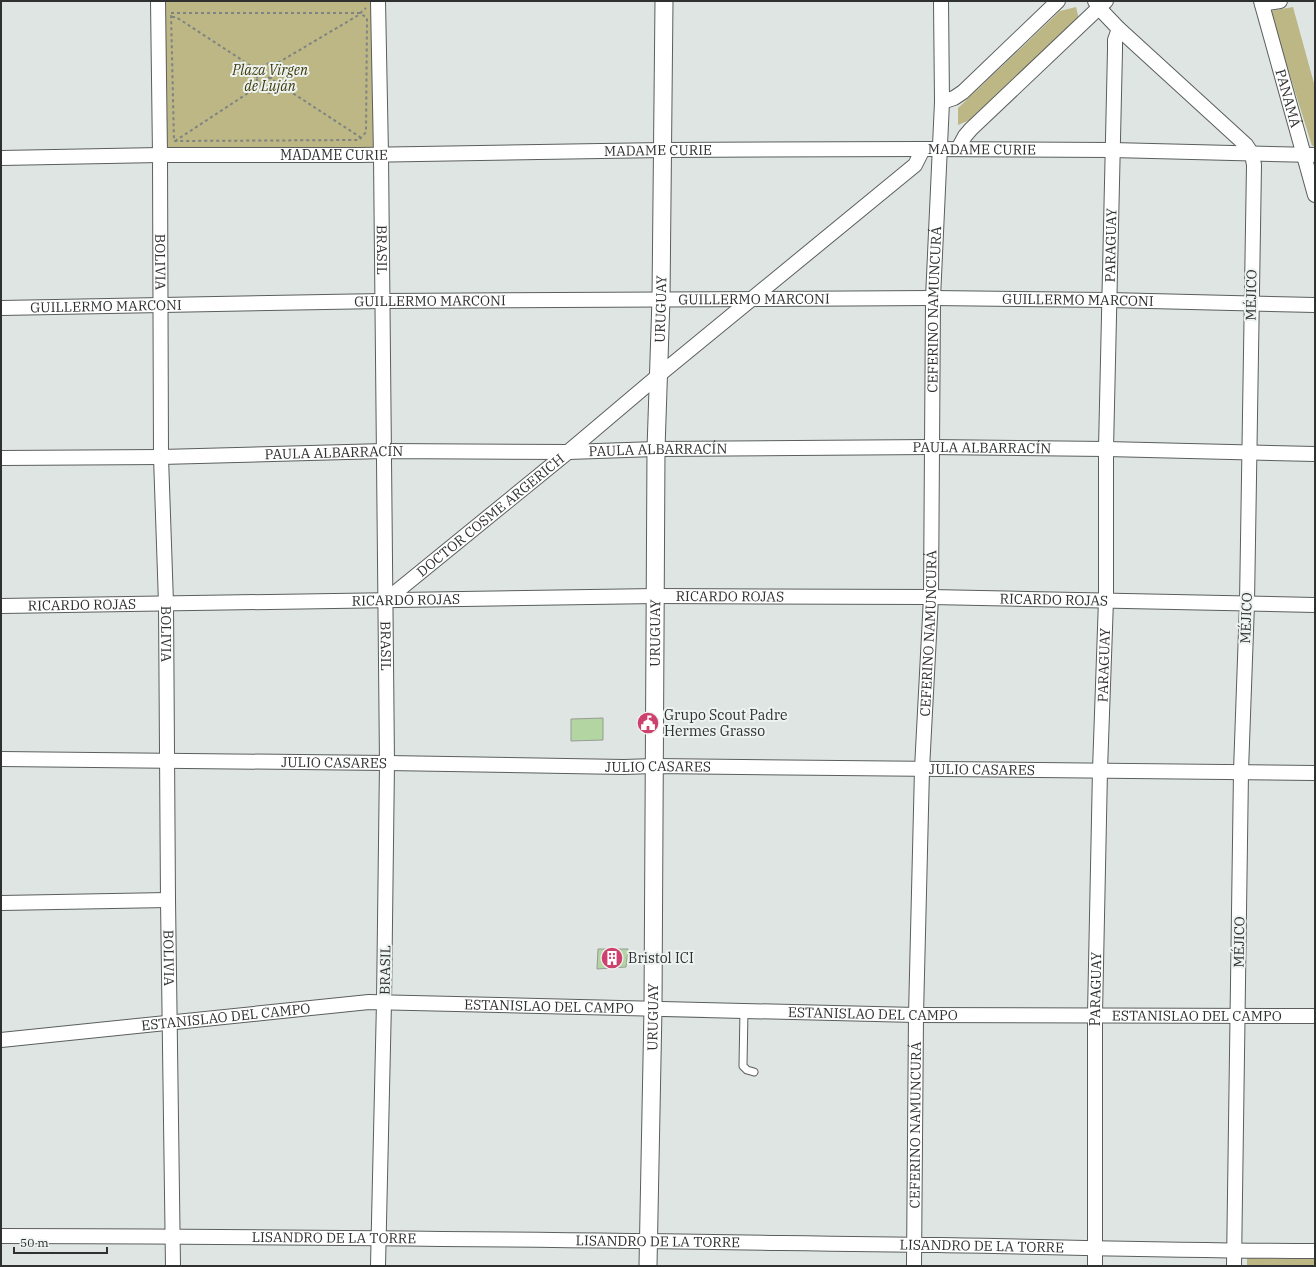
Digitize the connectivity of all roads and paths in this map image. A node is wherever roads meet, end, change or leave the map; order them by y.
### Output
1 (158, 1) edge
2 (664, 1) edge
3 (941, 1) edge
4 (1058, 1) edge
5 (1084, 1) edge
6 (1280, 1) edge
7 (1262, 2) edge
8 (373, 3) edge
9 (1100, 3) edge
10 (360, 13) junction
11 (165, 16) junction
12 (1119, 29) junction
13 (276, 64) junction
14 (259, 70) junction
15 (271, 78) junction
16 (259, 86) junction
17 (284, 87) junction
18 (942, 102) junction
19 (359, 140) junction
20 (174, 141) junction
21 (923, 149) junction
22 (941, 149) junction
23 (958, 149) junction
24 (663, 150) junction
25 (1112, 150) junction
26 (1252, 154) junction
27 (160, 155) junction
28 (381, 155) junction
29 (1310, 155) edge
30 (1, 158) edge
31 (1315, 195) edge
32 (933, 298) junction
33 (661, 299) junction
34 (753, 299) junction
35 (1109, 300) junction
36 (382, 301) junction
37 (1251, 304) junction
38 (1315, 305) edge
39 (161, 306) junction
40 (1, 308) edge
41 (658, 375) junction
42 (931, 447) junction
43 (656, 449) junction
44 (1106, 449) junction
45 (384, 451) junction
46 (568, 452) junction
47 (1248, 453) junction
48 (1315, 454) edge
49 (161, 457) junction
50 (1, 458) edge
51 (656, 596) junction
52 (931, 597) junction
53 (1106, 600) junction
54 (385, 601) junction
55 (166, 603) junction
56 (1247, 603) junction
57 (1315, 605) edge
58 (1, 606) edge
59 (1, 758) edge
60 (167, 761) junction
61 (387, 763) junction
62 (654, 766) junction
63 (922, 769) junction
64 (1100, 770) junction
65 (1241, 771) junction
66 (1315, 772) edge
67 (168, 900) junction
68 (1, 903) edge
69 (384, 1002) junction
70 (653, 1008) junction
71 (744, 1010) junction
72 (916, 1014) junction
73 (1095, 1014) junction
74 (1238, 1016) junction
75 (1315, 1016) edge
76 (170, 1023) junction
77 (1, 1040) edge
78 (754, 1072) dead end
79 (1, 1236) edge
80 (173, 1236) junction
81 (378, 1237) junction
82 (648, 1241) junction
83 (915, 1245) junction
84 (1095, 1247) junction
85 (1315, 1250) edge
86 (1234, 1251) junction
87 (173, 1266) edge
88 (378, 1266) edge
89 (648, 1266) edge
90 (914, 1266) edge
91 (1095, 1266) edge
92 (1234, 1266) edge

1 - 11 street, BOLIVIA
2 - 24 street, URUGUAY
3 - 18 street, CEFERINO NAMUNCURÁ
4 - 18 street
5 - 9 street
6 - 7 street
7 - 29 street, PANAMÁ
8 - 10 path
8 - 28 street, BRASIL
9 - 12 street
9 - 23 street
10 - 11 path
10 - 13 path
10 - 19 path
11 - 14 path
11 - 20 path
11 - 27 street, BOLIVIA
12 - 25 street, PARAGUAY
12 - 26 street
13 - 14 path
13 - 15 path
13 - 17 path
14 - 15 path
14 - 16 path
15 - 16 path
15 - 17 path
16 - 17 path
16 - 20 path
17 - 19 path
18 - 22 street, CEFERINO NAMUNCURÁ
19 - 20 path
20 - 27 path
21 - 22 street, MADAME CURIE
21 - 24 street, MADAME CURIE
21 - 34 street, DOCTOR COSME ARGERICH
22 - 23 street, MADAME CURIE
22 - 32 street, CEFERINO NAMUNCURÁ
23 - 25 street, MADAME CURIE
24 - 28 street, MADAME CURIE
24 - 33 street, URUGUAY
25 - 26 street, MADAME CURIE
25 - 35 street, PARAGUAY
26 - 29 street, MADAME CURIE
26 - 37 street, MÉJICO
27 - 28 street, MADAME CURIE
27 - 30 street, MADAME CURIE
27 - 39 street, BOLIVIA
28 - 36 street, BRASIL
29 - 31 street, PANAMÁ
32 - 34 street, GUILLERMO MARCONI
32 - 35 street, GUILLERMO MARCONI
32 - 42 street, CEFERINO NAMUNCURÁ
33 - 34 street, GUILLERMO MARCONI
33 - 36 street, GUILLERMO MARCONI
33 - 41 street, URUGUAY
34 - 41 street, DOCTOR COSME ARGERICH
35 - 37 street, GUILLERMO MARCONI
35 - 44 street, PARAGUAY
36 - 39 street, GUILLERMO MARCONI
36 - 45 street, BRASIL
37 - 38 street, GUILLERMO MARCONI
37 - 47 street, MÉJICO
39 - 40 street, GUILLERMO MARCONI
39 - 49 street, BOLIVIA
41 - 43 street, URUGUAY
41 - 46 street, DOCTOR COSME ARGERICH
42 - 43 street, PAULA ALBARRACÍN
42 - 44 street, PAULA ALBARRACÍN
42 - 52 street, CEFERINO NAMUNCURÁ
43 - 46 street, PAULA ALBARRACÍN
43 - 51 street, URUGUAY
44 - 47 street, PAULA ALBARRACÍN
44 - 53 street, PARAGUAY
45 - 46 street, PAULA ALBARRACÍN
45 - 49 street, PAULA ALBARRACÍN
45 - 54 street, BRASIL
46 - 54 street, DOCTOR COSME ARGERICH
47 - 48 street, PAULA ALBARRACÍN
47 - 56 street, MÉJICO
49 - 50 street, PAULA ALBARRACÍN
49 - 55 street, BOLIVIA
51 - 52 street, RICARDO ROJAS
51 - 54 street, RICARDO ROJAS
51 - 62 street, URUGUAY
52 - 53 street, RICARDO ROJAS
52 - 63 street, CEFERINO NAMUNCURÁ
53 - 56 street, RICARDO ROJAS
53 - 64 street, PARAGUAY
54 - 55 street, RICARDO ROJAS
54 - 61 street, BRASIL
55 - 58 street, RICARDO ROJAS
55 - 60 street, BOLIVIA
56 - 57 street, RICARDO ROJAS
56 - 65 street, MÉJICO
59 - 60 street, JULIO CASARES
60 - 61 street, JULIO CASARES
60 - 67 street, BOLIVIA
61 - 62 street, JULIO CASARES
61 - 69 street, BRASIL
62 - 63 street, JULIO CASARES
62 - 70 street, URUGUAY
63 - 64 street, JULIO CASARES
63 - 72 street, CEFERINO NAMUNCURÁ
64 - 65 street, JULIO CASARES
64 - 73 street, PARAGUAY
65 - 66 street, JULIO CASARES
65 - 74 street, MÉJICO
67 - 68 street
67 - 76 street, BOLIVIA
69 - 70 street, ESTANISLAO DEL CAMPO
69 - 76 street, ESTANISLAO DEL CAMPO
69 - 81 street, BRASIL
70 - 71 street, ESTANISLAO DEL CAMPO
70 - 82 street, URUGUAY
71 - 72 street, ESTANISLAO DEL CAMPO
71 - 78 lane
72 - 73 street, ESTANISLAO DEL CAMPO
72 - 83 street, CEFERINO NAMUNCURÁ
73 - 74 street, ESTANISLAO DEL CAMPO
73 - 84 street, PARAGUAY
74 - 75 street, ESTANISLAO DEL CAMPO
74 - 86 street, MÉJICO
76 - 77 street, ESTANISLAO DEL CAMPO
76 - 80 street, BOLIVIA
79 - 80 street, LISANDRO DE LA TORRE
80 - 81 street, LISANDRO DE LA TORRE
80 - 87 street, BOLIVIA
81 - 82 street, LISANDRO DE LA TORRE
81 - 88 street, BRASIL
82 - 83 street, LISANDRO DE LA TORRE
82 - 89 street, URUGUAY
83 - 84 street, LISANDRO DE LA TORRE
83 - 90 street, CEFERINO NAMUNCURÁ
84 - 86 street, LISANDRO DE LA TORRE
84 - 91 street, PARAGUAY
85 - 86 street, LISANDRO DE LA TORRE
86 - 92 street, MÉJICO

